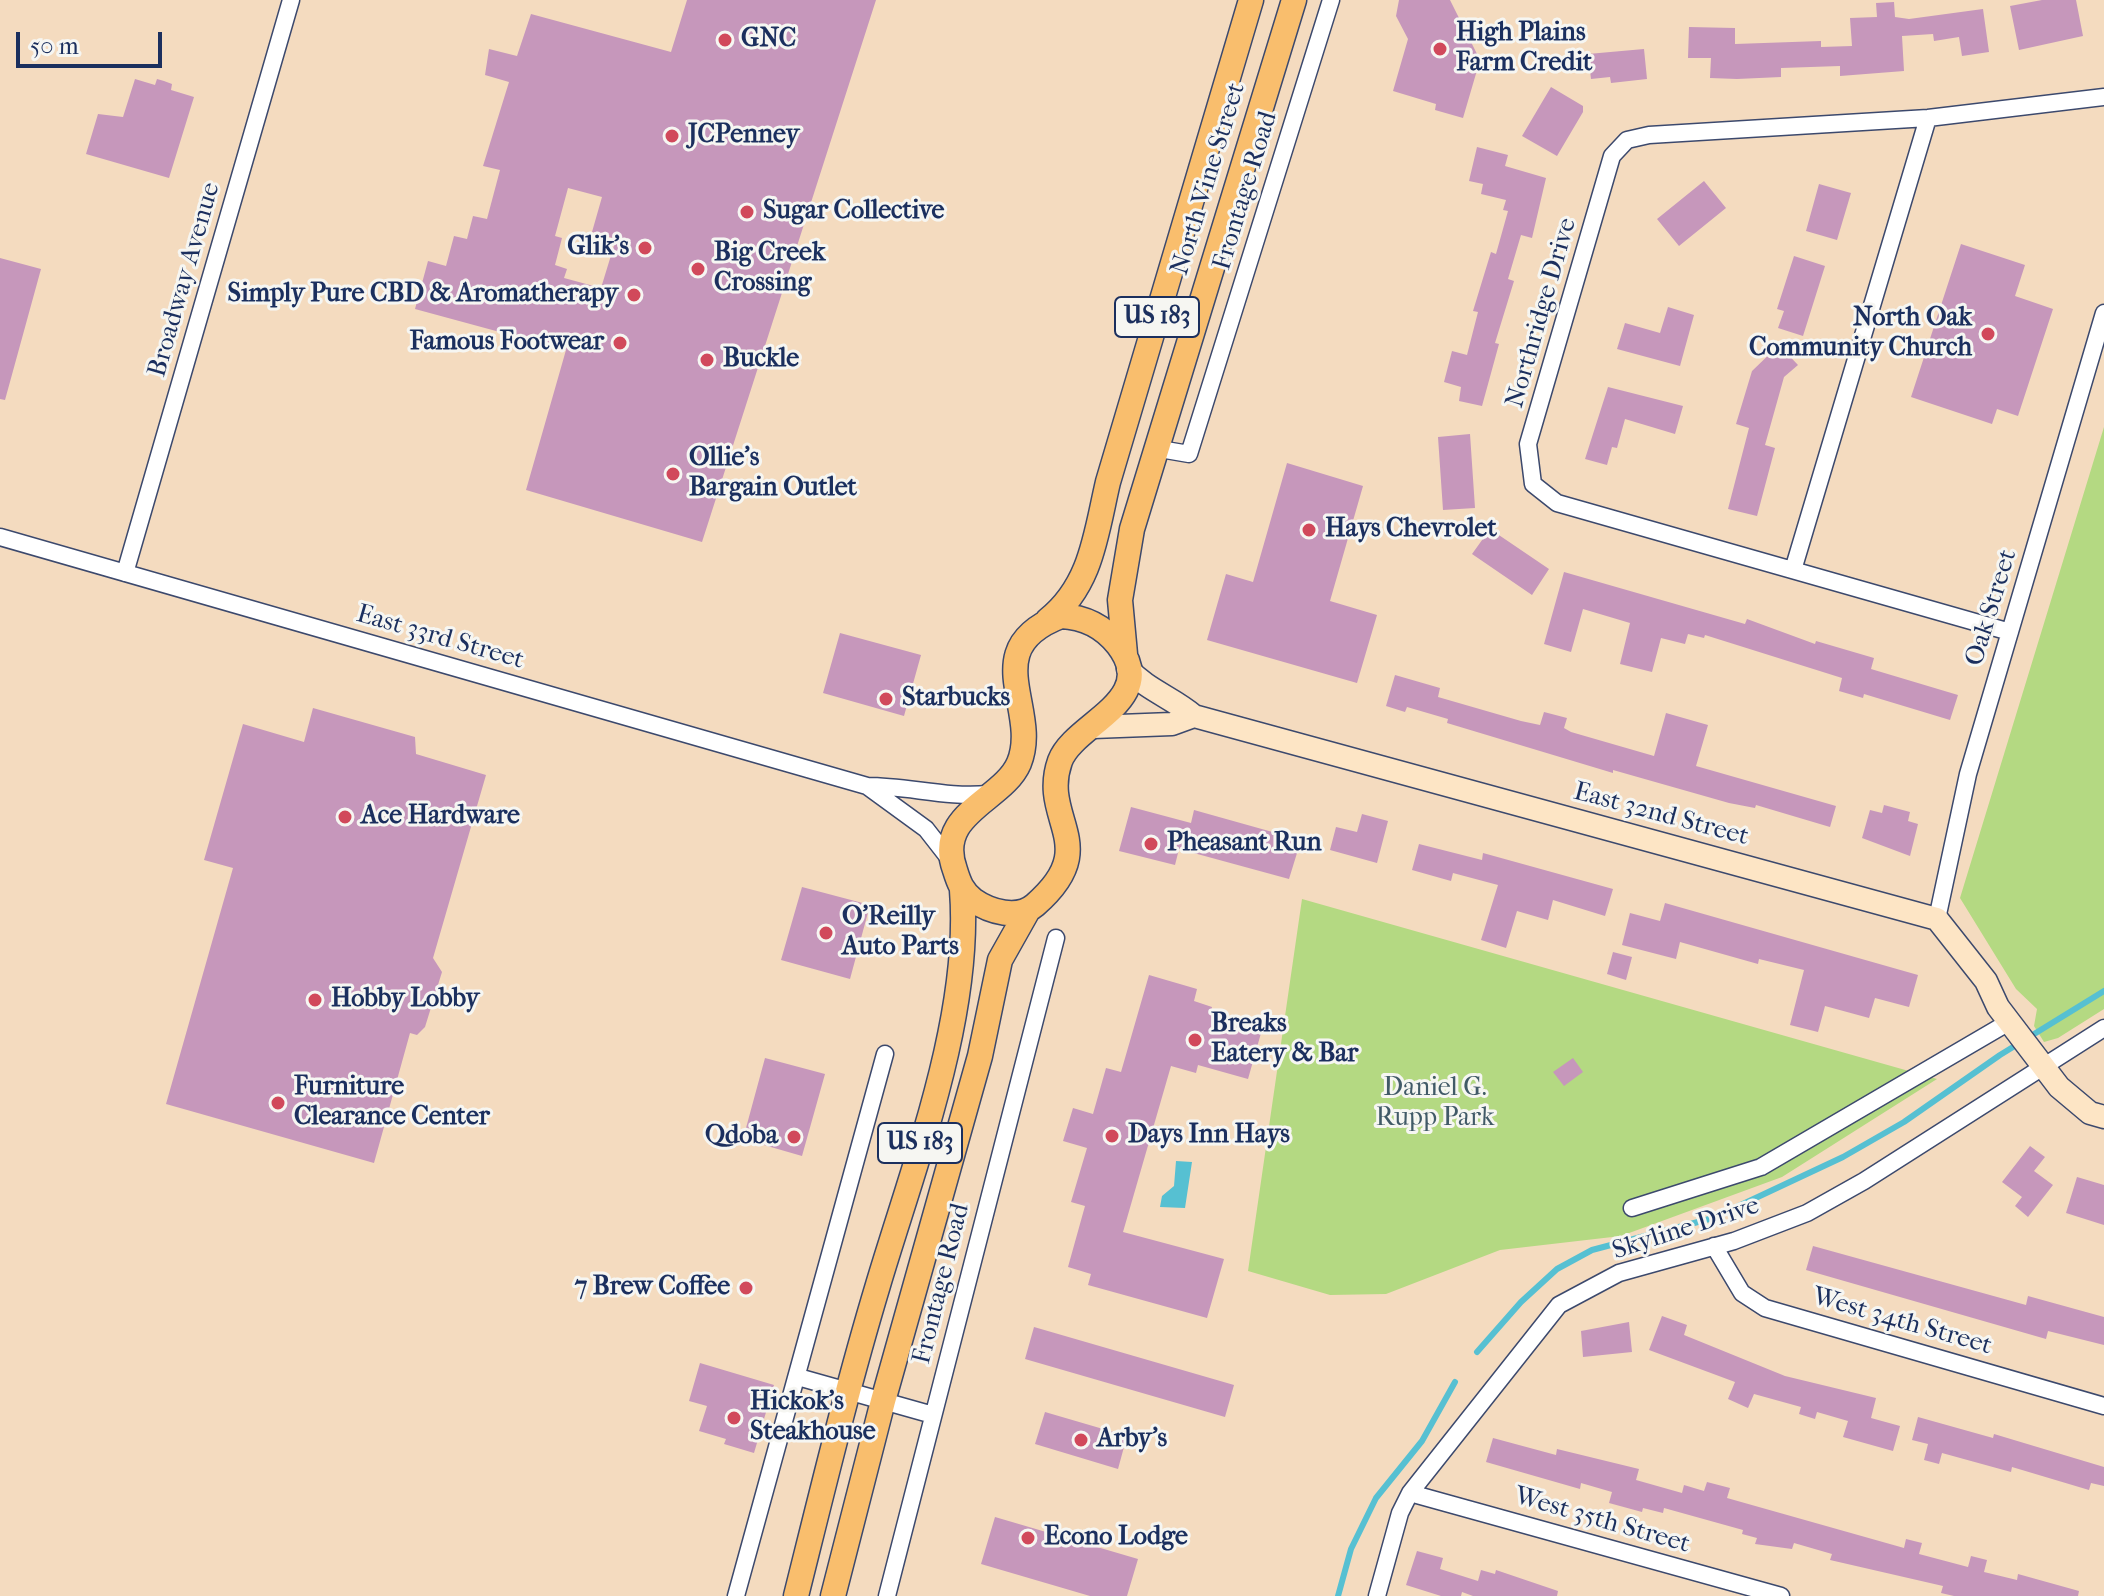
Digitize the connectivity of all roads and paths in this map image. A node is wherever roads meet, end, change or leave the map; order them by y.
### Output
1 (291, 0) edge
2 (1251, 0) edge
3 (1294, 0) edge
4 (1331, 0) edge
5 (2104, 97) edge
6 (1928, 118) junction
7 (2104, 313) edge
8 (1154, 448) junction
9 (0, 537) edge
10 (1793, 570) junction
11 (125, 573) junction
12 (1045, 622) junction
13 (2010, 632) junction
14 (1126, 662) junction
15 (1194, 716) junction
16 (1093, 727) junction
17 (867, 786) junction
18 (988, 794) junction
19 (952, 863) junction
20 (962, 890) junction
21 (1027, 912) junction
22 (1937, 919) junction
23 (1056, 938) dead end
24 (2009, 1022) junction
25 (2104, 1028) edge
26 (885, 1054) dead end
27 (2042, 1066) junction
28 (2104, 1117) edge
29 (1632, 1208) dead end
30 (1714, 1246) junction
31 (798, 1377) junction
32 (846, 1391) junction
33 (883, 1401) junction
34 (2104, 1406) edge
35 (933, 1415) junction
36 (1410, 1493) junction
37 (736, 1596) edge
38 (796, 1596) edge
39 (833, 1596) edge
40 (887, 1596) edge
41 (1377, 1596) edge
42 (1781, 1596) edge

1 - 11 street, Broadway Avenue
2 - 12 main road, North Vine Street / US 183
3 - 8 main road, North Vine Street / US 183
4 - 8 street, Frontage Road
5 - 6 street, Northridge Drive
6 - 10 street
6 - 10 street, Northridge Drive
7 - 13 street, Oak Street
8 - 14 main road, North Vine Street / US 183
9 - 11 street, East 33rd Street
10 - 13 street, Northridge Drive
11 - 17 street, East 33rd Street
12 - 14 main road
12 - 18 main road, North Vine Street
13 - 22 street, Oak Street
14 - 15 street, East 32nd Street
14 - 16 main road
15 - 16 street, East 32nd Street
15 - 22 street, East 32nd Street
16 - 21 main road
17 - 18 street, East 33rd Street
17 - 19 street, East 33rd Street
18 - 19 main road, North Vine Street
19 - 20 main road
20 - 21 main road
20 - 32 main road, US 183
21 - 33 main road, US 183
22 - 24 street
23 - 35 street, Frontage Road
24 - 27 street
24 - 29 street
25 - 27 street, Skyline Drive
26 - 31 street
27 - 28 street
27 - 30 street, Skyline Drive
30 - 34 street, West 34th Street
30 - 36 street, Skyline Drive
31 - 32 street
31 - 37 street
32 - 33 street
32 - 38 main road, US 183
33 - 35 street
33 - 39 main road, US 183
35 - 40 street, Frontage Road
36 - 41 street, Skyline Drive
36 - 42 street, West 35th Street

